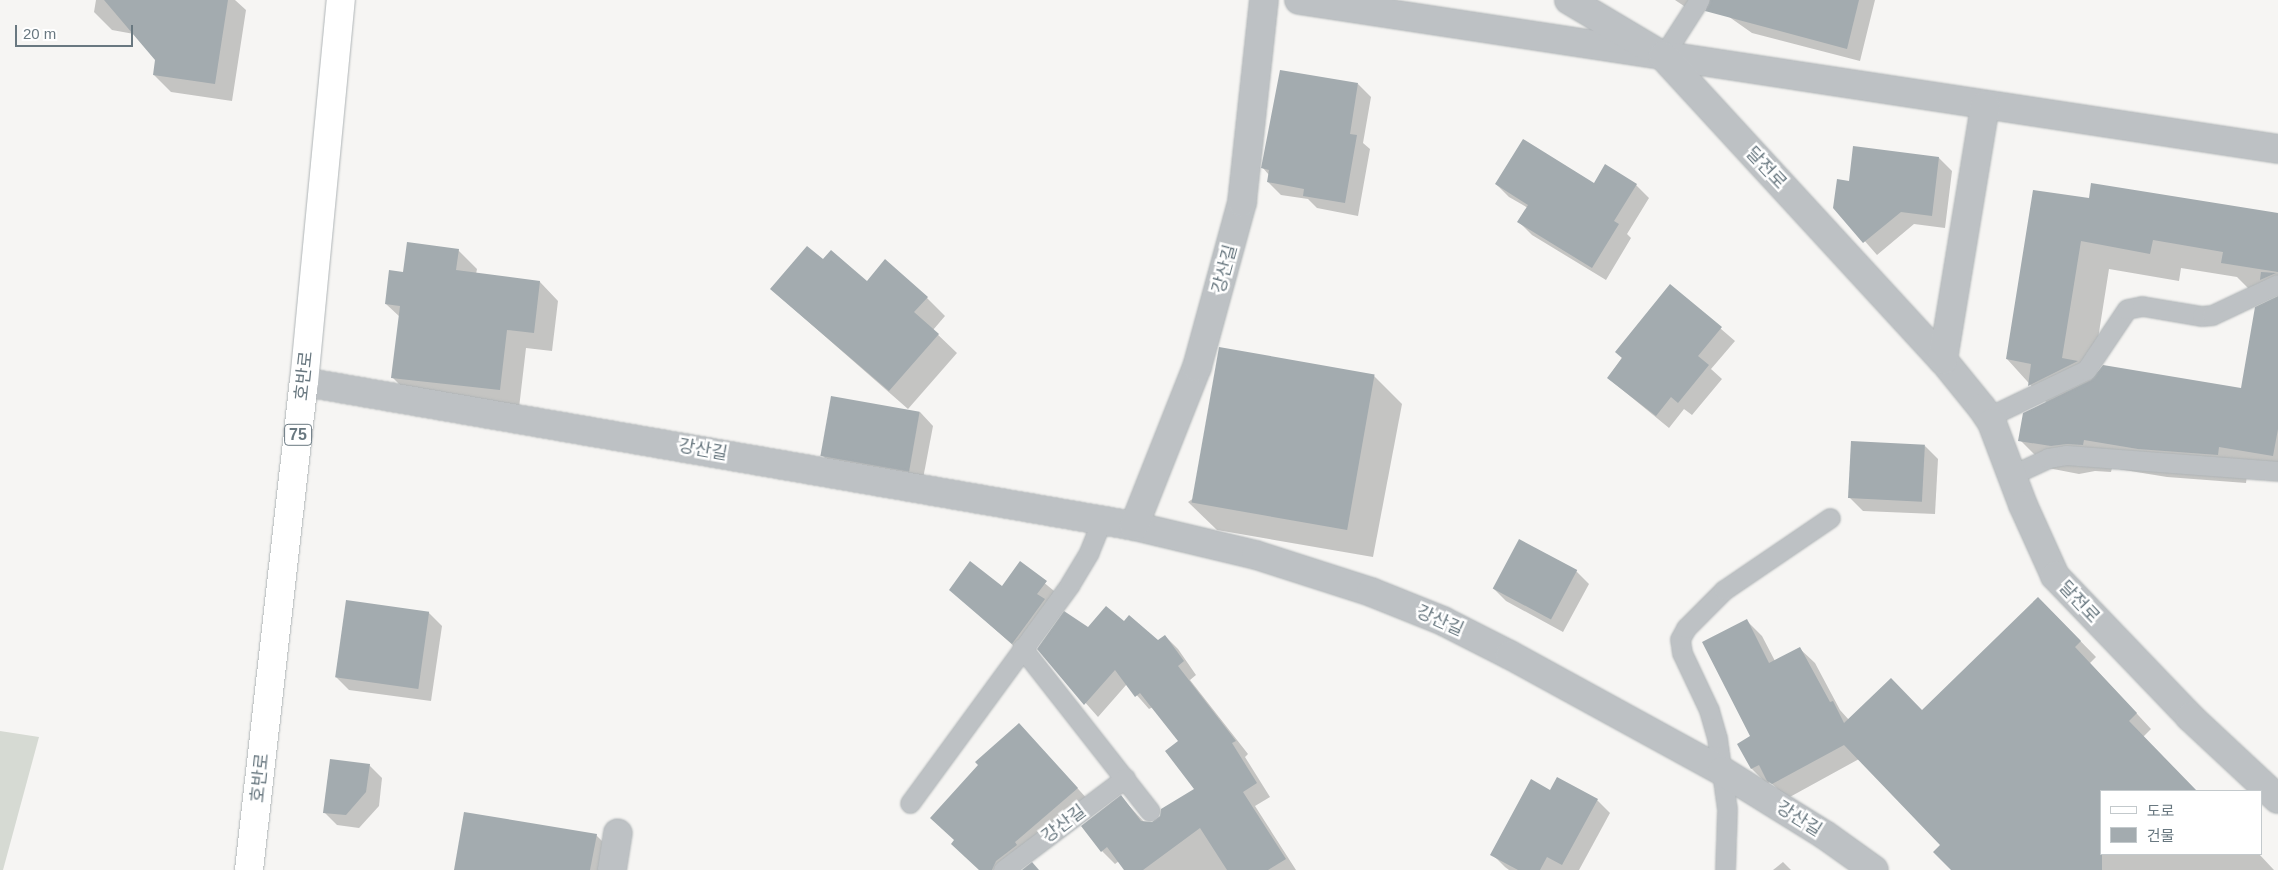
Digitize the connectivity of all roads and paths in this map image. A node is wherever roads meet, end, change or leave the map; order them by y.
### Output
1 (341, 0) edge
2 (1264, 0) edge
3 (1299, 0) edge
4 (1569, 0) edge
5 (1699, 0) edge
6 (1663, 56) junction
7 (1984, 105) junction
8 (2278, 149) edge
9 (2278, 284) edge
10 (1943, 360) junction
11 (304, 382) junction
12 (1988, 417) junction
13 (2278, 471) edge
14 (2012, 475) junction
15 (1830, 518) dead end
16 (1102, 520) junction
17 (1134, 526) junction
18 (1022, 648) junction
19 (1722, 772) junction
20 (1125, 778) junction
21 (2278, 799) edge
22 (910, 803) dead end
23 (1150, 811) dead end
24 (618, 834) dead end
25 (1726, 844) junction
26 (249, 870) edge
27 (612, 870) edge
28 (1003, 870) edge
29 (1725, 870) edge
30 (1739, 870) edge
31 (1874, 870) edge

1 - 11 main road, 호반로 / 75
2 - 17 street, 강산길
3 - 6 street
4 - 6 street, 달전로
5 - 6 lane
6 - 7 street
6 - 10 street, 달전로
7 - 8 street
7 - 10 street
9 - 12 lane
10 - 12 street, 달전로
11 - 16 street, 강산길
11 - 26 main road, 호반로 / 75
12 - 14 street, 달전로
13 - 14 lane
14 - 21 street, 달전로
15 - 19 lane
16 - 17 street, 강산길
16 - 18 lane
17 - 19 street, 강산길
18 - 20 lane
18 - 22 lane
19 - 25 lane
19 - 31 street, 강산길
20 - 23 lane
20 - 28 lane, 강산길
24 - 27 street
25 - 29 lane
25 - 30 lane

